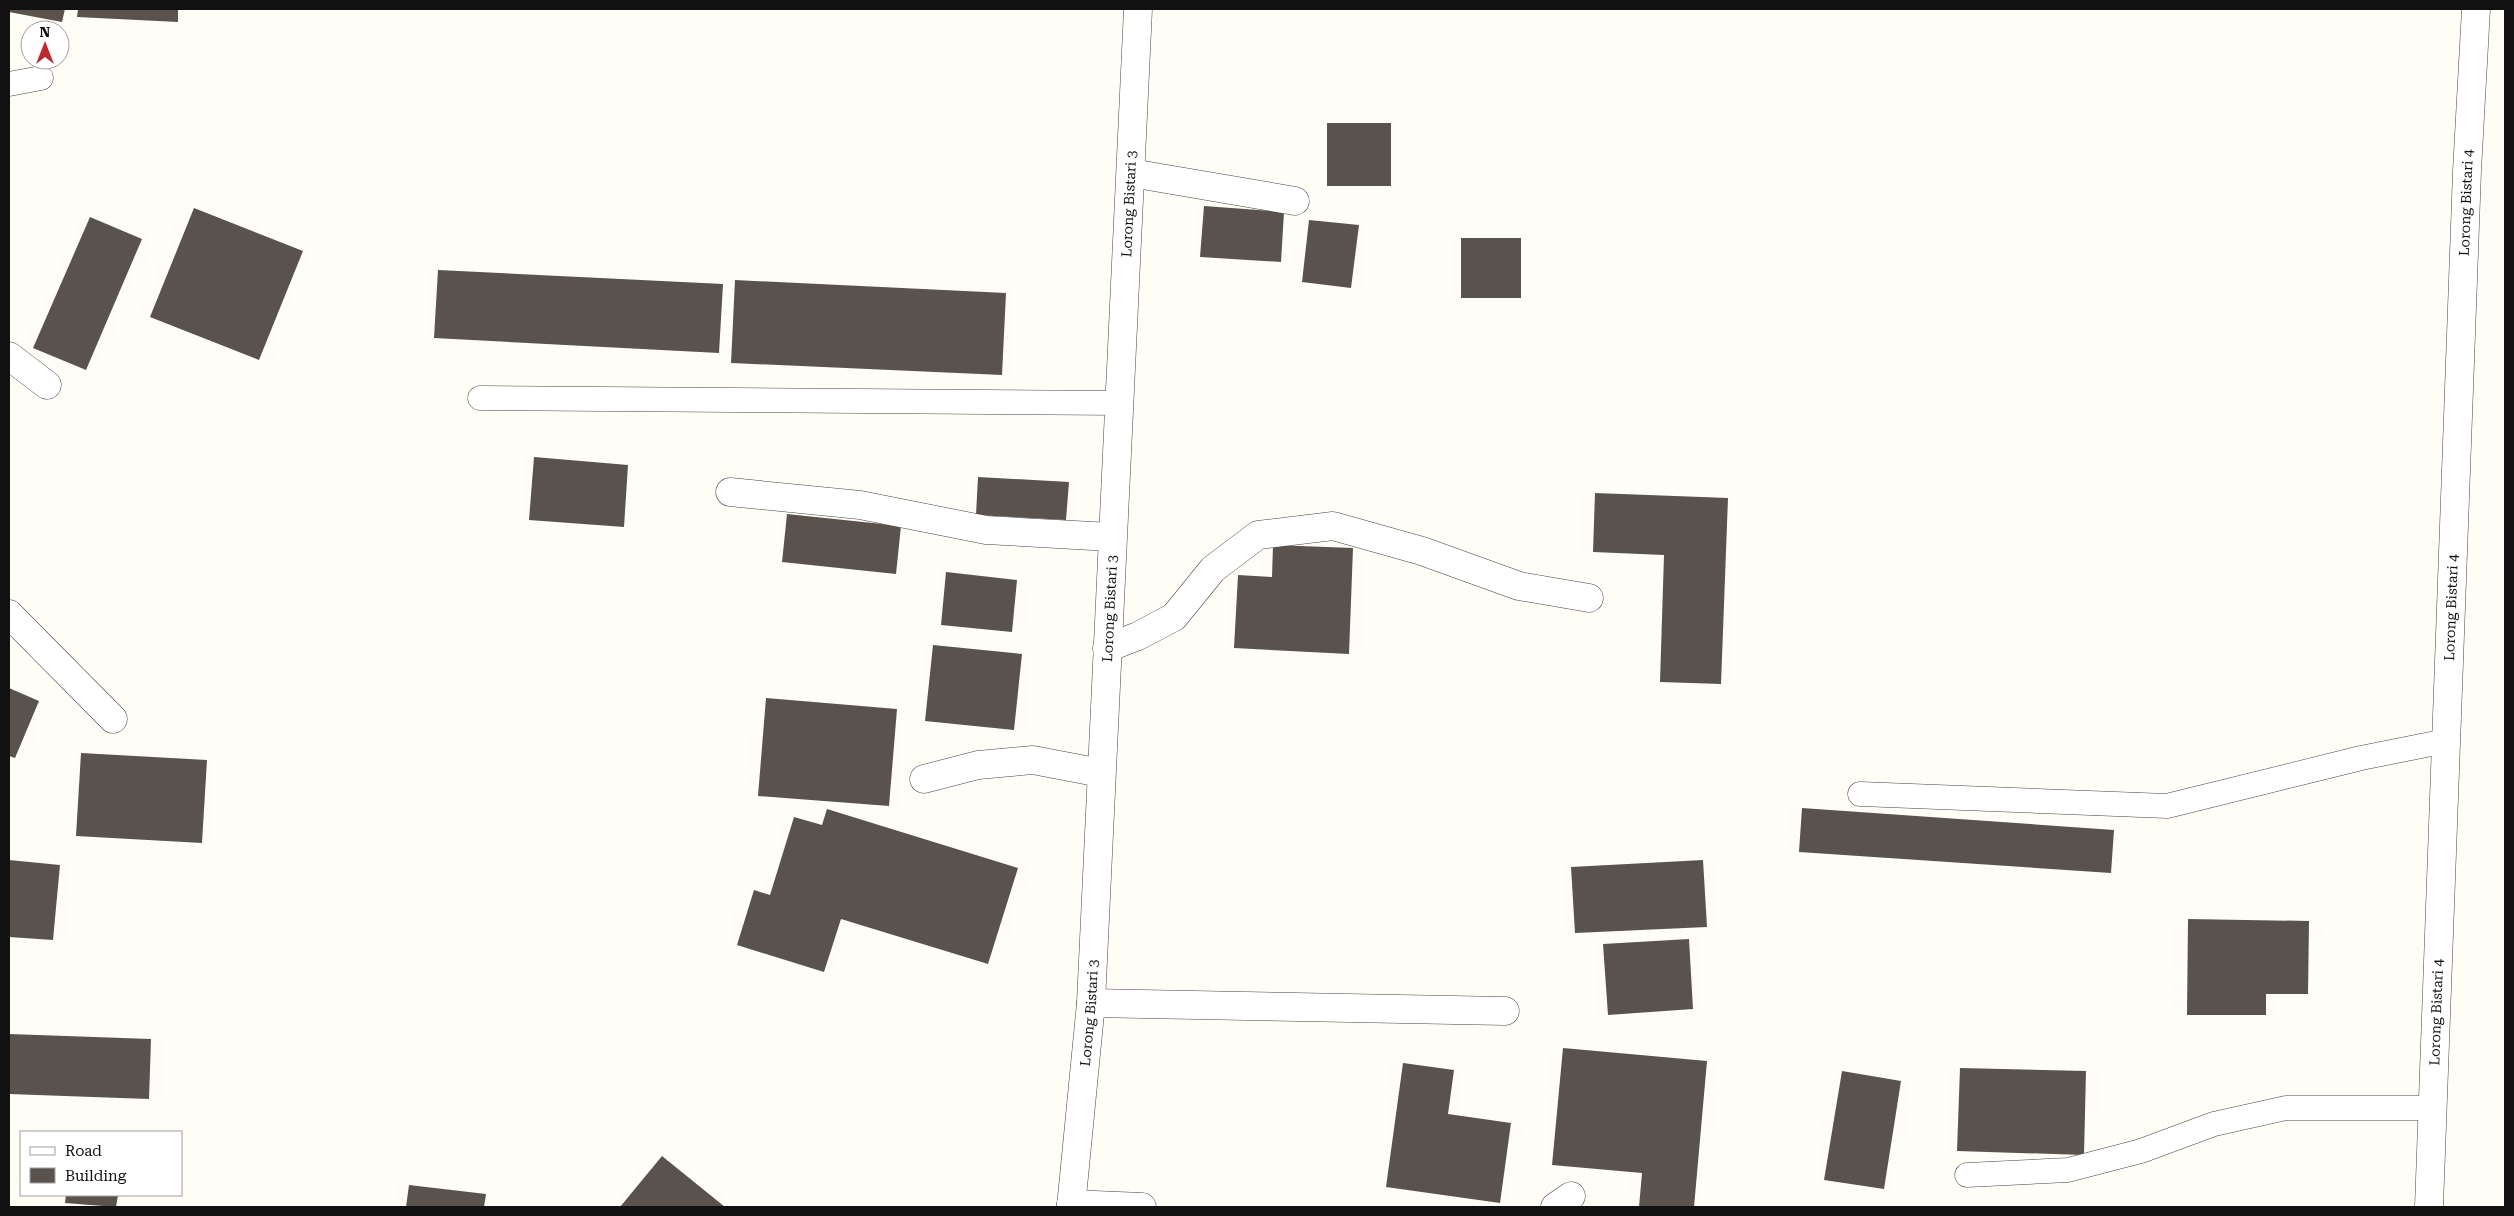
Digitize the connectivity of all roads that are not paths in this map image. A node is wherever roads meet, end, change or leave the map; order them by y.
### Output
1 (1138, 9) edge
2 (2476, 9) edge
3 (42, 78) dead end
4 (9, 84) edge
5 (1131, 173) junction
6 (1295, 201) dead end
7 (9, 356) edge
8 (47, 385) dead end
9 (480, 398) dead end
10 (1120, 403) junction
11 (730, 492) dead end
12 (1111, 537) junction
13 (1589, 598) dead end
14 (9, 614) edge
15 (1107, 648) junction
16 (113, 719) dead end
17 (2446, 741) junction
18 (1101, 773) junction
19 (924, 779) dead end
20 (1860, 794) dead end
21 (1091, 1003) junction
22 (1505, 1011) dead end
23 (2433, 1108) junction
24 (1967, 1175) dead end
25 (1071, 1206) edge
26 (1142, 1207) edge
27 (2430, 1207) edge

1 - 5 street, Lorong Bistari 3
2 - 17 street, Lorong Bistari 4
3 - 4 lane
5 - 6 street
5 - 10 street, Lorong Bistari 3
7 - 8 street
9 - 10 lane
10 - 12 street, Lorong Bistari 3
11 - 12 street
12 - 15 street, Lorong Bistari 3
13 - 15 street
14 - 16 street
15 - 18 street, Lorong Bistari 3
17 - 20 lane
17 - 23 street, Lorong Bistari 4
18 - 19 street
18 - 21 street, Lorong Bistari 3
21 - 22 street
21 - 25 street, Lorong Bistari 3
23 - 24 lane
23 - 27 street, Lorong Bistari 4
25 - 26 street

